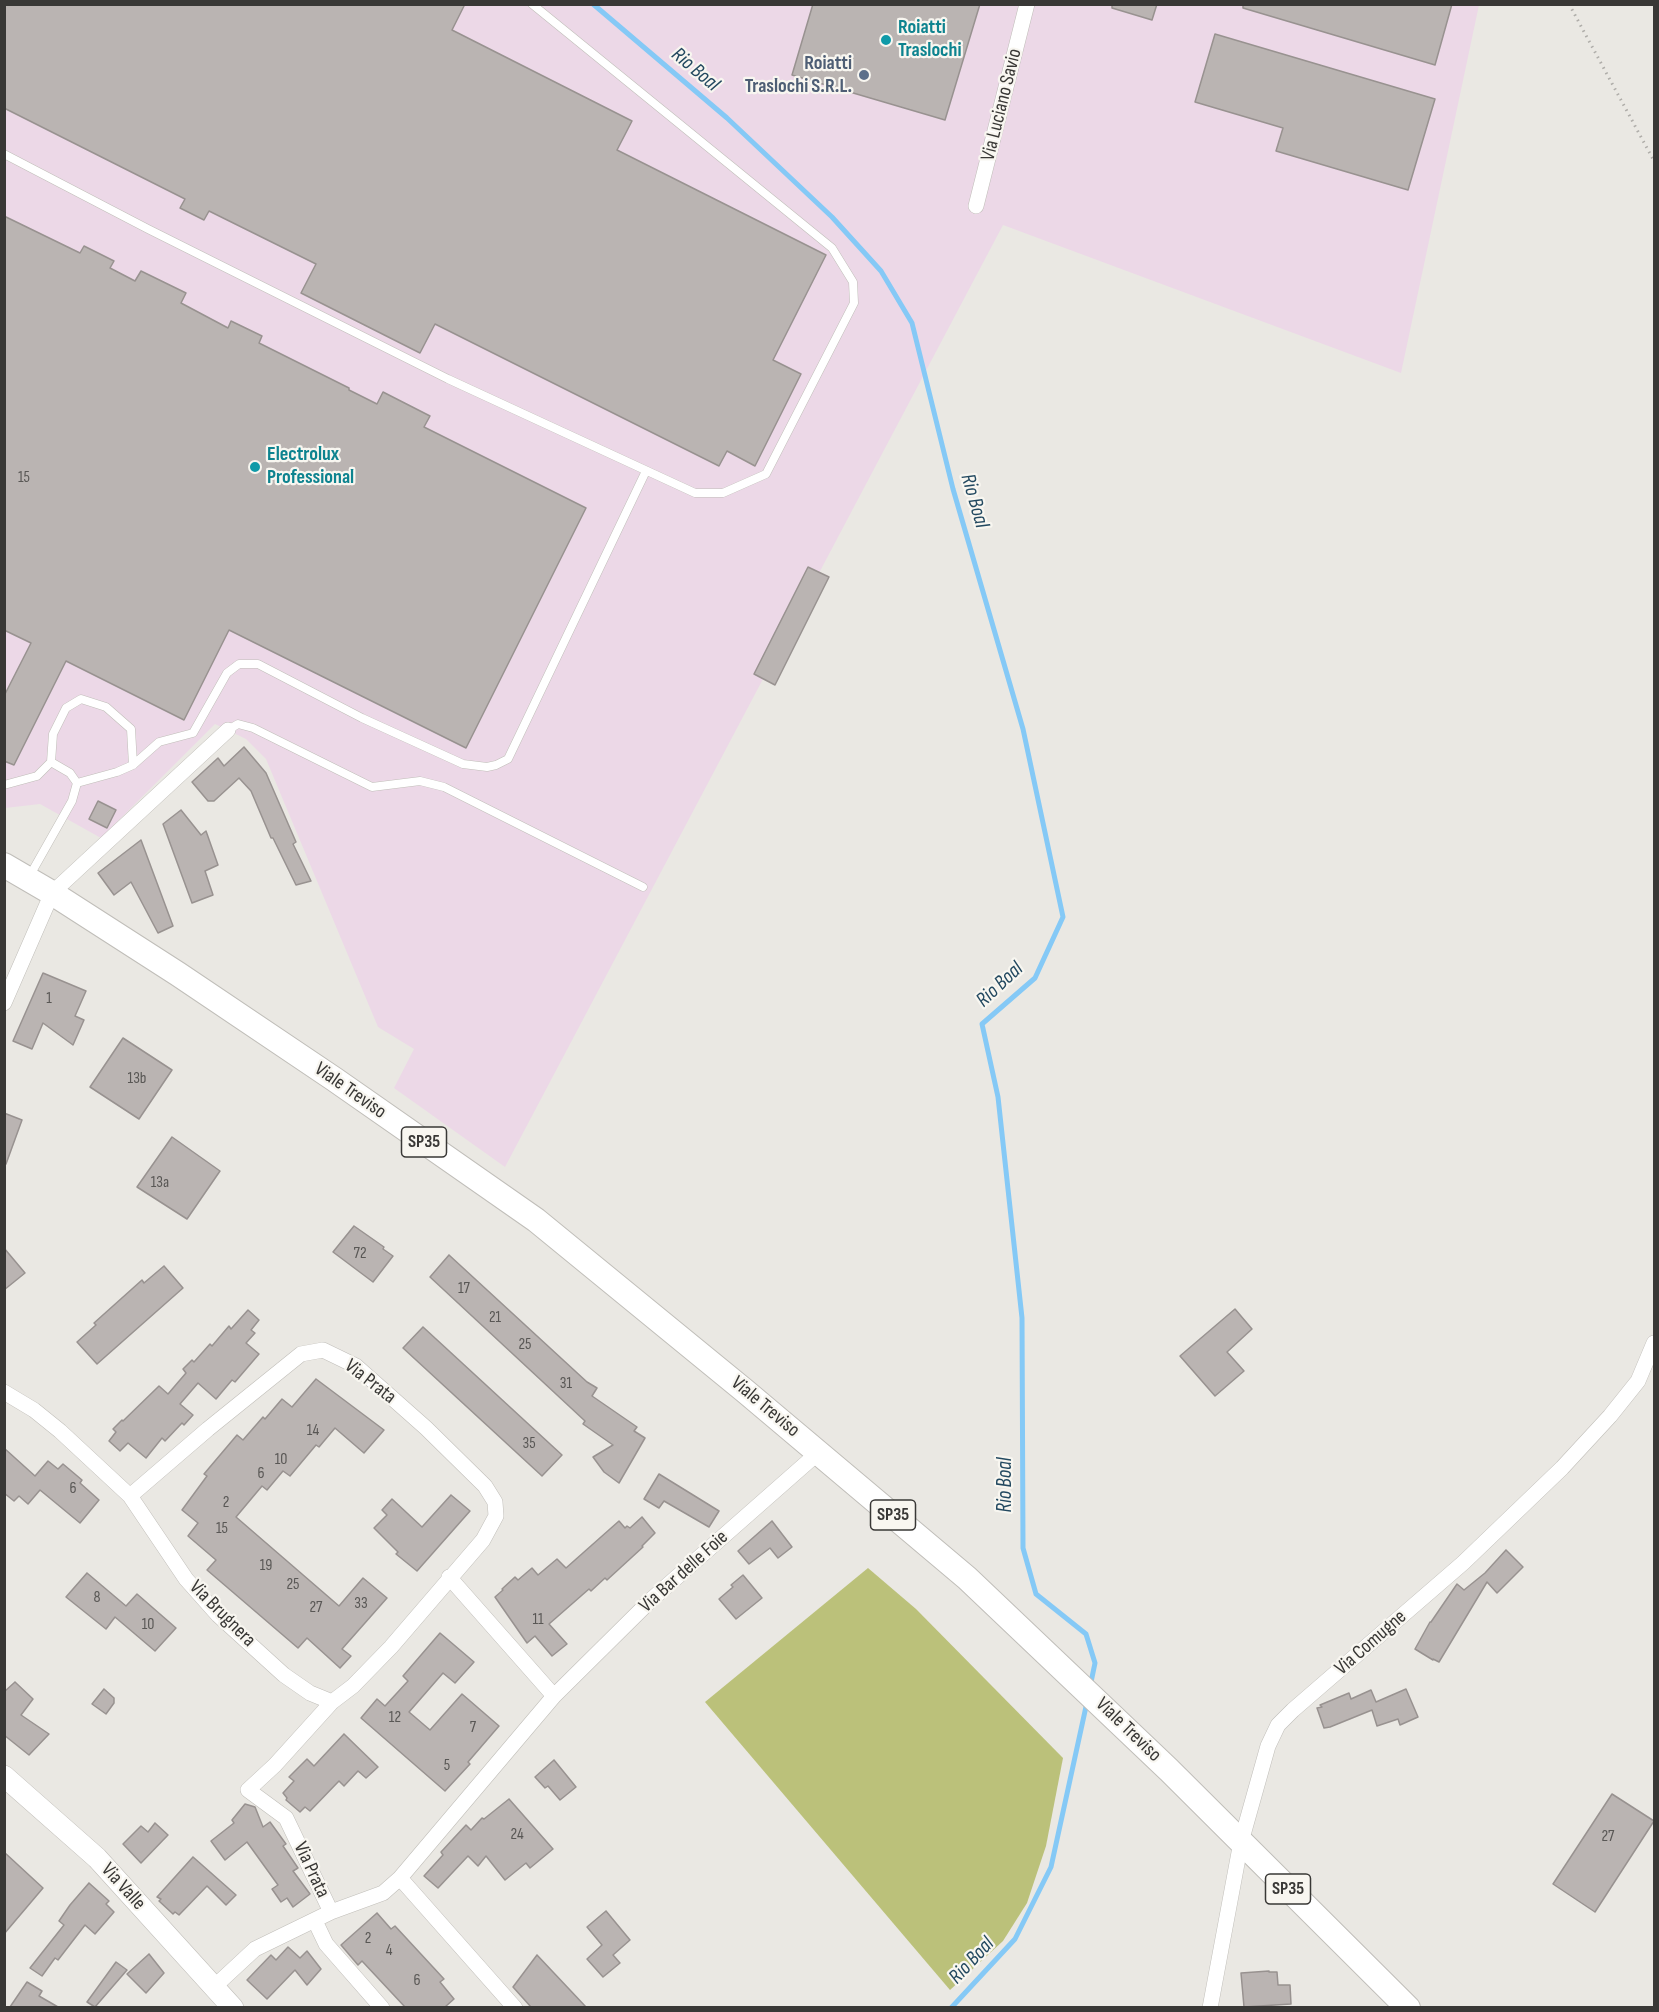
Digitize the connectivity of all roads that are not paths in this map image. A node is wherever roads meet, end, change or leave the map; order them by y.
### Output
1 (532, 4) edge
2 (1027, 4) edge
3 (4, 154) edge
4 (976, 206) dead end
5 (646, 471) junction
6 (228, 730) joint
7 (51, 762) junction
8 (133, 765) junction
9 (77, 783) junction
10 (4, 785) edge
11 (4, 865) edge
12 (28, 879) junction
13 (643, 887) dead end
14 (52, 893) junction
15 (4, 1003) edge
16 (1654, 1343) edge
17 (4, 1392) edge
18 (819, 1452) junction
19 (130, 1496) junction
20 (449, 1577) junction
21 (554, 1696) junction
22 (332, 1702) junction
23 (4, 1776) edge
24 (1241, 1842) junction
25 (400, 1878) junction
26 (331, 1912) junction
27 (315, 1921) junction
28 (214, 1987) junction
29 (233, 2007) edge
30 (382, 2007) edge
31 (515, 2007) edge
32 (1210, 2007) edge
33 (1408, 2007) edge

1 - 5 lane
2 - 4 street, Via Luciano Savio
3 - 5 lane
5 - 8 lane
6 - 13 lane
6 - 14 street
7 - 8 lane
7 - 9 lane
7 - 10 lane
8 - 9 lane
9 - 12 lane
11 - 12 main road, Viale Treviso / SP35
12 - 14 main road, Viale Treviso / SP35
14 - 15 street
14 - 18 main road, Viale Treviso / SP35
16 - 24 street, Via Comugne
17 - 19 street, Via Brugnera
18 - 21 street, Via Bar delle Foie
18 - 24 main road, Viale Treviso / SP35
19 - 20 street, Via Prata
19 - 22 street, Via Brugnera
20 - 21 street
20 - 22 street
21 - 25 street, Via Bar delle Foie
22 - 26 street, Via Prata
23 - 28 street, Via Valle
24 - 32 street, Via Comugne
24 - 33 main road, Viale Treviso / SP35
25 - 26 street, Via Bar delle Foie
25 - 31 street
26 - 27 street, Via Bar delle Foie
27 - 28 street, Via Bar delle Foie
27 - 30 street
28 - 29 street, Via Valle

